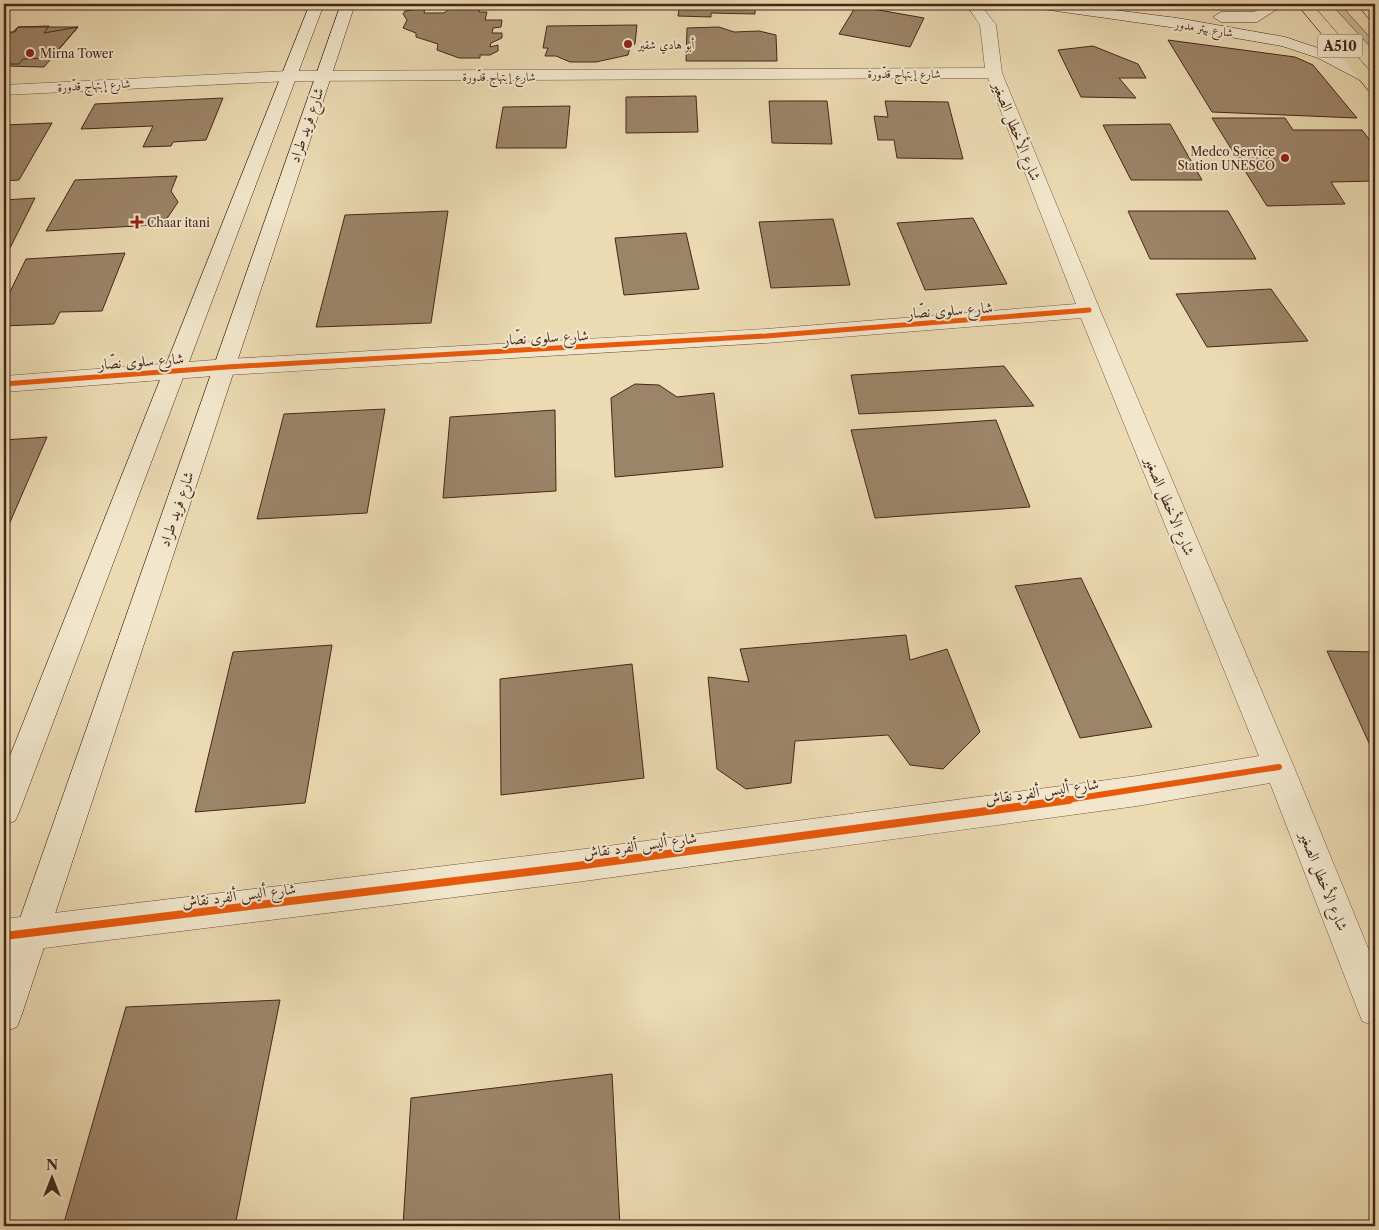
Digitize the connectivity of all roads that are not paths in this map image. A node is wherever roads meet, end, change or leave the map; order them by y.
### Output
1 (317, 4) edge
2 (348, 4) edge
3 (973, 4) edge
4 (1034, 4) edge
5 (1122, 4) edge
6 (1278, 4) edge
7 (1304, 4) edge
8 (1364, 4) edge
9 (1375, 17) edge
10 (994, 73) junction
11 (288, 76) junction
12 (322, 76) junction
13 (1371, 82) edge
14 (4, 90) edge
15 (1089, 310) junction
16 (224, 367) junction
17 (176, 371) junction
18 (4, 384) edge
19 (1279, 767) junction
20 (4, 810) edge
21 (17, 935) edge
22 (1375, 1008) edge
23 (4, 1014) edge

1 - 11 street
2 - 12 street, شارع فريد طراد
3 - 10 street, شارع الأخطل الصغير
4 - 13 street, شارع بيتر مدور
5 - 6 street, شارع بيتر مدور
7 - 13 highway, A510
8 - 9 highway, A510
10 - 12 street, شارع إبتهاج قدّورة
10 - 15 street, شارع الأخطل الصغير
11 - 12 street, شارع إبتهاج قدّورة
11 - 14 street, شارع إبتهاج قدّورة
11 - 17 street
12 - 16 street, شارع فريد طراد
15 - 16 street, شارع سلوى نصّار
15 - 19 street, شارع الأخطل الصغير
16 - 17 street, شارع سلوى نصّار
16 - 21 street, شارع فريد طراد
17 - 18 street, شارع سلوى نصّار
17 - 20 street
19 - 21 street, شارع أليس ألفرد نقاش
19 - 22 street, شارع الأخطل الصغير
21 - 23 street, شارع فريد طراد

